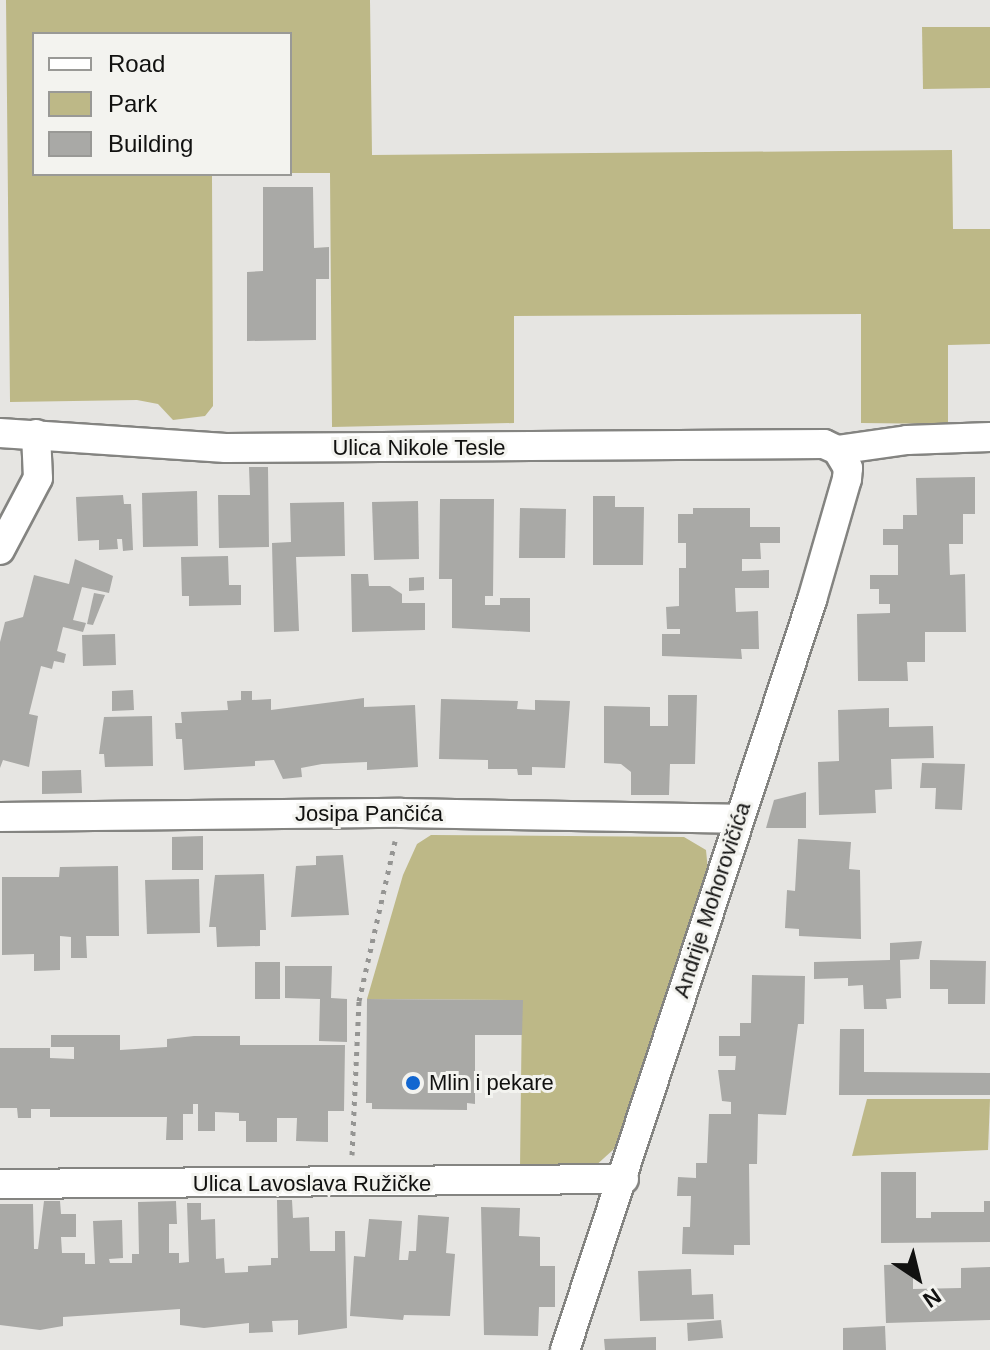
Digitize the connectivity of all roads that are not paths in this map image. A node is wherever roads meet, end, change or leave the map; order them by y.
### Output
1 (0, 433) edge
2 (36, 434) junction
3 (990, 437) edge
4 (837, 450) junction
5 (0, 550) edge
6 (0, 817) edge
7 (737, 819) junction
8 (624, 1179) junction
9 (0, 1184) edge
10 (565, 1350) edge

1 - 2 street, Ulica Nikole Tesle
2 - 4 street, Ulica Nikole Tesle
2 - 5 street
3 - 4 street, Ulica Nikole Tesle
4 - 7 street, Andrije Mohorovičića
6 - 7 street, Josipa Pančića
7 - 8 street, Andrije Mohorovičića
8 - 9 street, Ulica Lavoslava Ružičke
8 - 10 street, Andrije Mohorovičića

